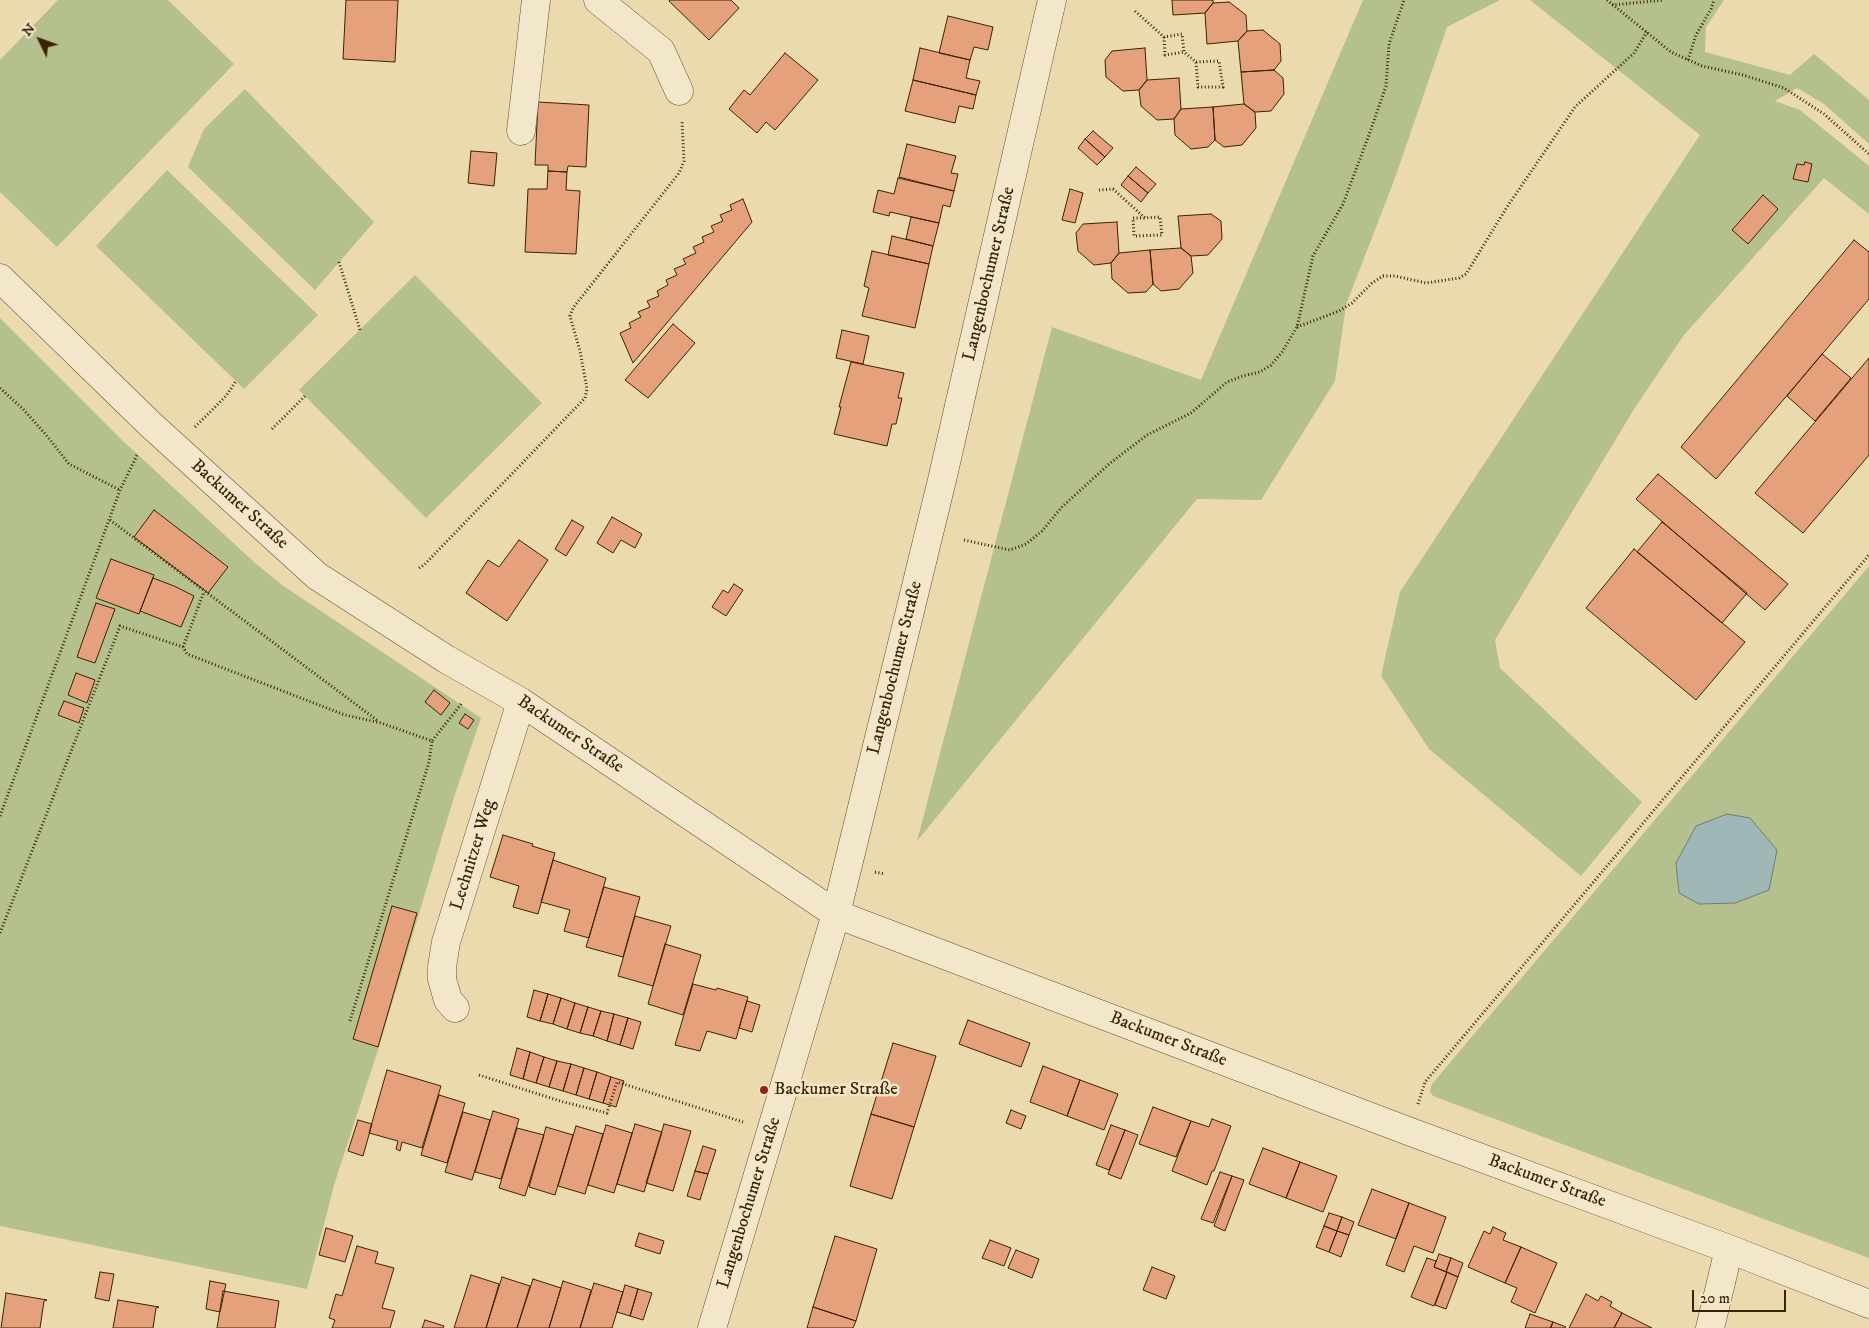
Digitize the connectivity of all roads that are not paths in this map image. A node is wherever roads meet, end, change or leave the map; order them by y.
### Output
1 (536, 0) edge
2 (598, 0) edge
3 (1052, 0) edge
4 (679, 90) road end
5 (521, 131) dead end
6 (0, 278) edge
7 (521, 702) junction
8 (836, 914) junction
9 (455, 1008) dead end
10 (1729, 1249) junction
11 (1869, 1304) edge
12 (712, 1328) edge
13 (1710, 1328) edge

1 - 5 street
2 - 4 street
3 - 8 street, Langenbochumer Straße
6 - 7 street, Backumer Straße
7 - 8 street, Backumer Straße
7 - 9 street, Lechnitzer Weg
8 - 10 street, Backumer Straße
8 - 12 street, Langenbochumer Straße
10 - 11 street, Backumer Straße
10 - 13 street

